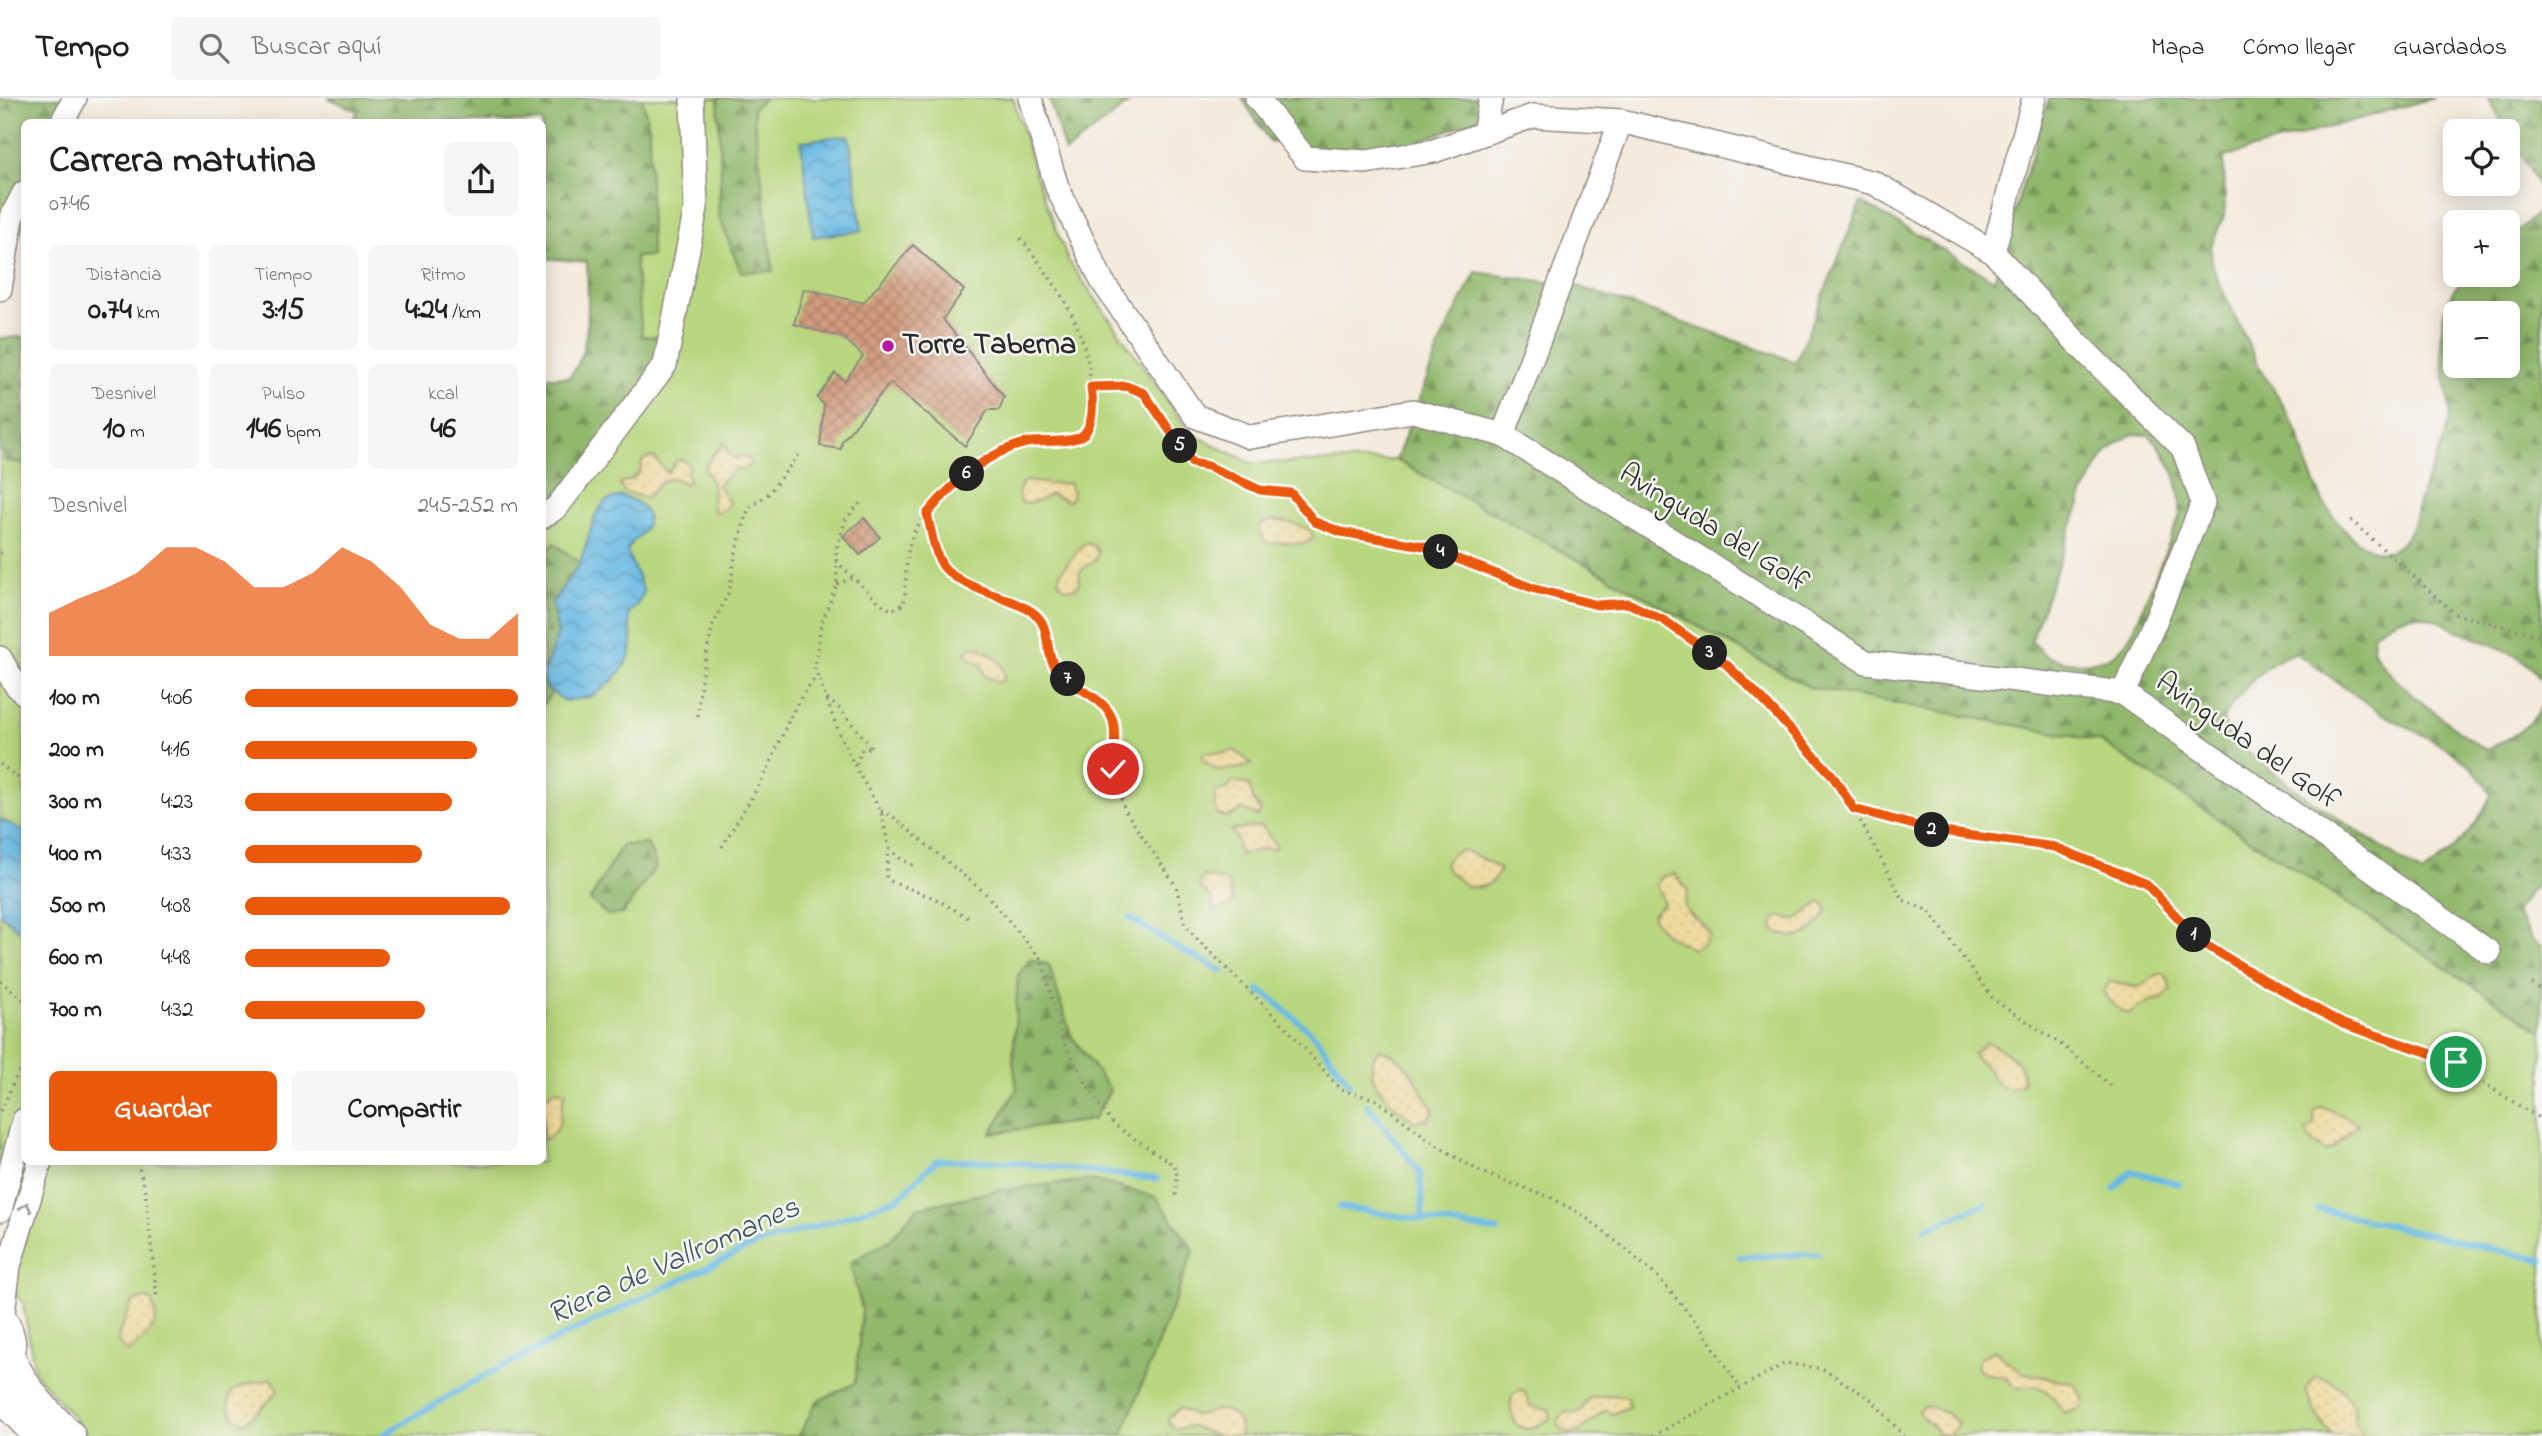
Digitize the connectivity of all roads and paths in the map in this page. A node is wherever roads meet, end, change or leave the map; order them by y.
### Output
1 (75, 98) edge
2 (692, 98) edge
3 (1030, 98) edge
4 (1257, 98) edge
5 (1491, 98) edge
6 (2034, 98) edge
7 (64, 119) edge
8 (1621, 121) junction
9 (1484, 134) junction
10 (21, 199) edge
11 (1019, 236) dead end
12 (1993, 253) junction
13 (0, 289) edge
14 (1091, 387) junction
15 (1503, 435) junction
16 (801, 452) dead end
17 (860, 503) dead end
18 (546, 514) edge
19 (927, 514) junction
20 (2351, 520) dead end
21 (0, 553) edge
22 (6, 555) dead end
23 (836, 561) junction
24 (853, 578) junction
25 (837, 584) junction
26 (2542, 636) edge
27 (0, 658) edge
28 (818, 675) junction
29 (21, 690) edge
30 (2123, 693) junction
31 (826, 697) junction
32 (698, 716) dead end
33 (0, 764) edge
34 (855, 766) junction
35 (21, 780) edge
36 (1854, 809) junction
37 (881, 811) junction
38 (723, 847) dead end
39 (889, 848) junction
40 (915, 866) dead end
41 (972, 920) dead end
42 (2489, 952) dead end
43 (0, 981) edge
44 (2532, 984) dead end
45 (2542, 991) edge
46 (21, 998) edge
47 (21, 1069) edge
48 (2112, 1087) dead end
49 (0, 1111) edge
50 (2542, 1120) edge
51 (21, 1131) edge
52 (39, 1165) edge
53 (137, 1165) edge
54 (1176, 1196) dead end
55 (0, 1210) edge
56 (157, 1298) dead end
57 (1, 1320) edge
58 (4, 1367) edge
59 (1740, 1388) junction
60 (0, 1400) edge
61 (41, 1436) edge
62 (69, 1436) edge
63 (1653, 1436) edge
64 (1904, 1436) edge

1 - 7 street
2 - 18 street
3 - 15 street, Avinguda del Golf
4 - 9 street
5 - 9 street
6 - 12 street
8 - 9 street
8 - 12 street
8 - 15 street
10 - 13 street
11 - 14 path
12 - 30 street
14 - 19 path
14 - 36 path
15 - 30 street, Avinguda del Golf
16 - 32 path
17 - 23 path
19 - 24 path
19 - 59 path
20 - 26 path
21 - 22 path
23 - 24 path
23 - 25 path
24 - 25 path
25 - 28 path
27 - 29 street
28 - 31 path
28 - 38 path
30 - 42 street, Avinguda del Golf
31 - 34 path
31 - 34 path
33 - 35 path
34 - 37 path
36 - 48 path
36 - 50 path
37 - 39 path
37 - 54 path
39 - 40 path
39 - 41 path
43 - 46 path
44 - 45 path
47 - 49 path
51 - 55 street
57 -> 52 street
53 - 56 path
57 - 58 main road
58 - 62 main road
59 - 63 path
59 - 64 path
60 - 61 main road

